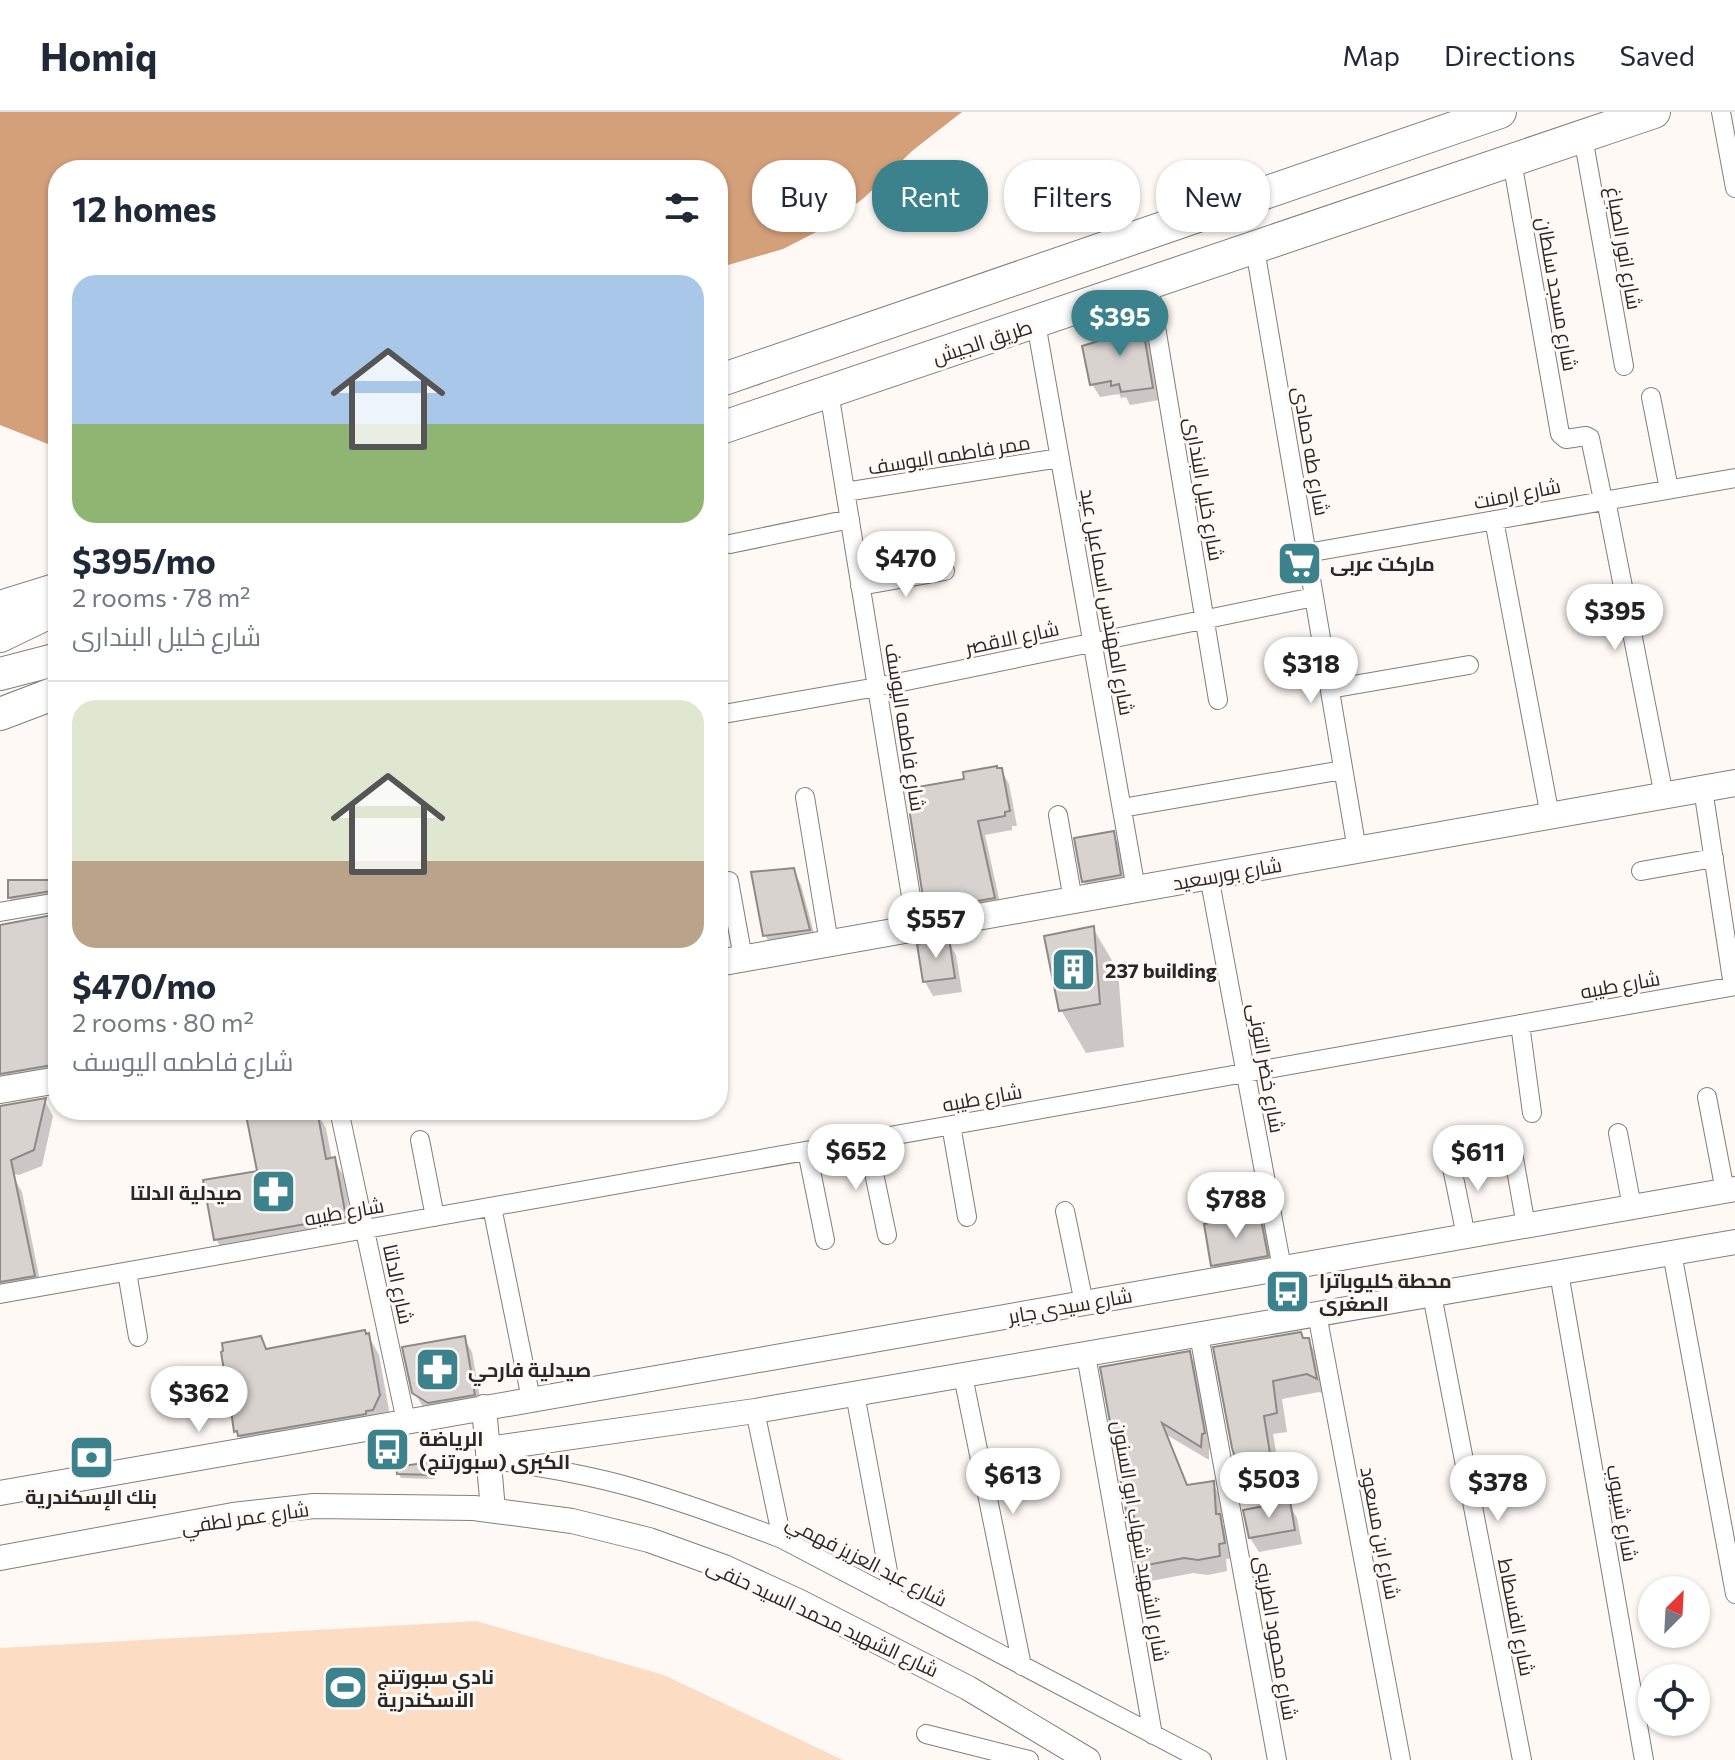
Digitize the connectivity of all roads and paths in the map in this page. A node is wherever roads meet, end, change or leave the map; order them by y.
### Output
1 (1500, 112) edge
2 (1654, 112) edge
3 (1721, 112) edge
4 (1583, 137) junction
5 (1512, 161) junction
6 (1735, 188) edge
7 (1255, 249) junction
8 (1149, 285) junction
9 (1036, 323) junction
10 (1624, 366) dead end
11 (728, 378) edge
12 (829, 392) junction
13 (1651, 397) dead end
14 (728, 426) edge
15 (1060, 458) junction
16 (1735, 478) edge
17 (1669, 489) junction
18 (845, 492) junction
19 (1605, 500) junction
20 (850, 519) junction
21 (1494, 520) junction
22 (730, 544) dead end
23 (1307, 553) junction
24 (945, 571) dead end
25 (860, 586) junction
26 (48, 592) edge
27 (1314, 597) junction
28 (0, 607) edge
29 (48, 613) edge
30 (1205, 620) junction
31 (0, 636) edge
32 (1092, 643) junction
33 (48, 662) edge
34 (1469, 665) dead end
35 (0, 674) edge
36 (877, 687) junction
37 (1330, 689) junction
38 (48, 696) edge
39 (1218, 700) dead end
40 (728, 713) edge
41 (0, 714) edge
42 (1343, 770) junction
43 (1735, 783) edge
44 (1703, 789) junction
45 (1664, 796) junction
46 (805, 797) dead end
47 (1122, 808) junction
48 (1058, 815) dead end
49 (1550, 816) junction
50 (1357, 850) junction
51 (1714, 858) junction
52 (1641, 871) dead end
53 (1209, 876) junction
54 (729, 881) dead end
55 (1136, 889) junction
56 (1073, 900) junction
57 (48, 904) edge
58 (0, 912) edge
59 (916, 927) junction
60 (829, 943) junction
61 (731, 960) edge
62 (1734, 986) edge
63 (1520, 1024) junction
64 (1246, 1073) junction
65 (48, 1082) edge
66 (0, 1090) edge
67 (1707, 1097) dead end
68 (1532, 1113) dead end
69 (341, 1120) edge
70 (951, 1125) junction
71 (1618, 1133) dead end
72 (420, 1140) dead end
73 (867, 1140) junction
74 (1512, 1147) dead end
75 (807, 1151) junction
76 (1450, 1158) dead end
77 (1730, 1190) edge
78 (492, 1207) junction
79 (1632, 1207) junction
80 (1065, 1211) dead end
81 (435, 1217) junction
82 (967, 1217) dead end
83 (1526, 1226) junction
84 (365, 1230) junction
85 (887, 1235) dead end
86 (1466, 1236) junction
87 (825, 1240) dead end
88 (1735, 1242) edge
89 (1672, 1253) junction
90 (1282, 1268) junction
91 (127, 1272) junction
92 (1559, 1273) junction
93 (0, 1294) edge
94 (1432, 1295) junction
95 (1084, 1303) junction
96 (1317, 1314) junction
97 (1199, 1335) junction
98 (138, 1337) dead end
99 (1086, 1355) junction
100 (963, 1376) junction
101 (855, 1394) junction
102 (531, 1399) junction
103 (484, 1407) junction
104 (755, 1411) junction
105 (406, 1421) junction
106 (488, 1454) junction
107 (0, 1493) edge
108 (493, 1510) junction
109 (782, 1539) junction
110 (0, 1558) edge
111 (1735, 1594) edge
112 (893, 1598) junction
113 (1022, 1666) junction
114 (926, 1734) dead end
115 (1153, 1735) junction
116 (1029, 1760) edge
117 (1088, 1760) edge
118 (1202, 1760) edge
119 (1277, 1760) edge
120 (1401, 1760) edge
121 (1522, 1760) edge
122 (1644, 1760) edge

1 - 11 highway
2 - 4 highway, طريق الجيش
3 - 6 street
4 - 5 highway, طريق الجيش
4 - 10 street, شارع انور الصباغ
5 - 7 highway, طريق الجيش
5 - 19 street, شارع مسجد سلطان
7 - 8 highway, طريق الجيش
7 - 23 street, شارع طه حمادى
8 - 9 highway, طريق الجيش
8 - 30 street, شارع خليل البندارى
9 - 12 highway, طريق الجيش
9 - 15 street, شارع المهندس اسماعيل عيد
12 - 14 highway, طريق الجيش
12 - 18 street, شارع فاطمه اليوسف
13 - 17 street
15 - 18 street, ممر فاطمه اليوسف
15 - 32 street, شارع المهندس اسماعيل عيد
16 - 17 street, شارع ارمنت
17 - 19 street, شارع ارمنت
18 - 20 street, شارع فاطمه اليوسف
19 - 21 street, شارع ارمنت
19 - 45 street
20 - 22 street
20 - 25 street, شارع فاطمه اليوسف
21 - 23 street, شارع ارمنت
21 - 49 street
23 - 27 street, شارع طه حمادى
24 - 25 street
25 - 36 street, شارع فاطمه اليوسف
26 - 28 highway
27 - 30 street, شارع الاقصر
27 - 37 street, شارع طه حمادى
29 - 31 highway
30 - 32 street, شارع الاقصر
30 - 39 street, شارع خليل البندارى
32 - 36 street, شارع الاقصر
32 - 47 street, شارع المهندس اسماعيل عيد
33 - 35 highway
34 - 37 street
36 - 40 street, شارع الاقصر
36 - 59 street, شارع فاطمه اليوسف
37 - 42 street, شارع طه حمادى
38 - 41 highway
42 - 47 street
42 - 50 street, شارع طه حمادى
43 - 44 main road, شارع بورسعيد
44 - 45 main road, شارع بورسعيد
44 - 51 street
45 - 49 main road, شارع بورسعيد
46 - 60 street
47 - 55 street, شارع المهندس اسماعيل عيد
48 - 56 street
49 - 50 main road, شارع بورسعيد
50 - 53 main road, شارع بورسعيد
51 - 52 street
51 - 62 street
53 - 55 main road, شارع بورسعيد
53 - 64 street, شارع خضر التونى
54 - 61 street
55 - 56 main road, شارع بورسعيد
56 - 59 main road, شارع بورسعيد
57 - 58 street
59 - 60 main road, شارع بورسعيد
60 - 61 main road, شارع بورسعيد
62 - 63 street, شارع طيبه
63 - 64 street, شارع طيبه
63 - 68 street
64 - 70 street, شارع طيبه
64 - 90 street, شارع خضر التونى
65 - 66 main road
67 - 77 street
69 - 84 street, شارع الدلتا
70 - 73 street, شارع طيبه
70 - 82 street
71 - 79 street
72 - 81 street
73 - 75 street, شارع طيبه
73 - 85 street
74 - 83 street
75 - 78 street, شارع طيبه
75 - 87 street
76 - 86 street
77 - 79 street, شارع سيدى جابر
78 - 81 street, شارع طيبه
78 - 102 street
79 - 83 street, شارع سيدى جابر
80 - 95 street
81 - 84 street, شارع طيبه
83 - 86 street, شارع سيدى جابر
84 - 91 street, شارع طيبه
84 - 105 street, شارع الدلتا
86 - 90 street, شارع سيدى جابر
88 - 89 street
89 - 92 street
89 - 111 street
90 - 95 street, شارع سيدى جابر
91 - 93 street, شارع طيبه
91 - 98 street
92 - 94 street
92 - 122 street, شارع شيبوب
94 - 96 street
94 - 121 street, شارع الفسطاط
95 - 102 street, شارع سيدى جابر
96 - 97 street
96 - 120 street, شارع ابن مسعود
97 - 99 street
97 - 119 street, شارع محمود الطرينى
99 - 100 street
99 - 115 street, شارع الشهيد شهاب ابو السنون
100 - 101 street
100 - 113 street
101 - 104 street
101 - 112 street
102 - 103 street, شارع سيدى جابر
103 - 105 street, شارع سيدى جابر
103 - 106 street
104 - 106 street
104 - 109 street
105 - 107 street
106 - 108 street
106 - 109 street, شارع عبد العزيز فهمي
108 - 110 street, شارع عمر لطفي
108 - 117 street, شارع الشهيد محمد السيد حنفى
109 - 112 street, شارع عبد العزيز فهمي
112 - 113 street, شارع عبد العزيز فهمي
113 - 115 street, شارع عبد العزيز فهمي
114 - 116 street
115 - 118 street, شارع عبد العزيز فهمي

